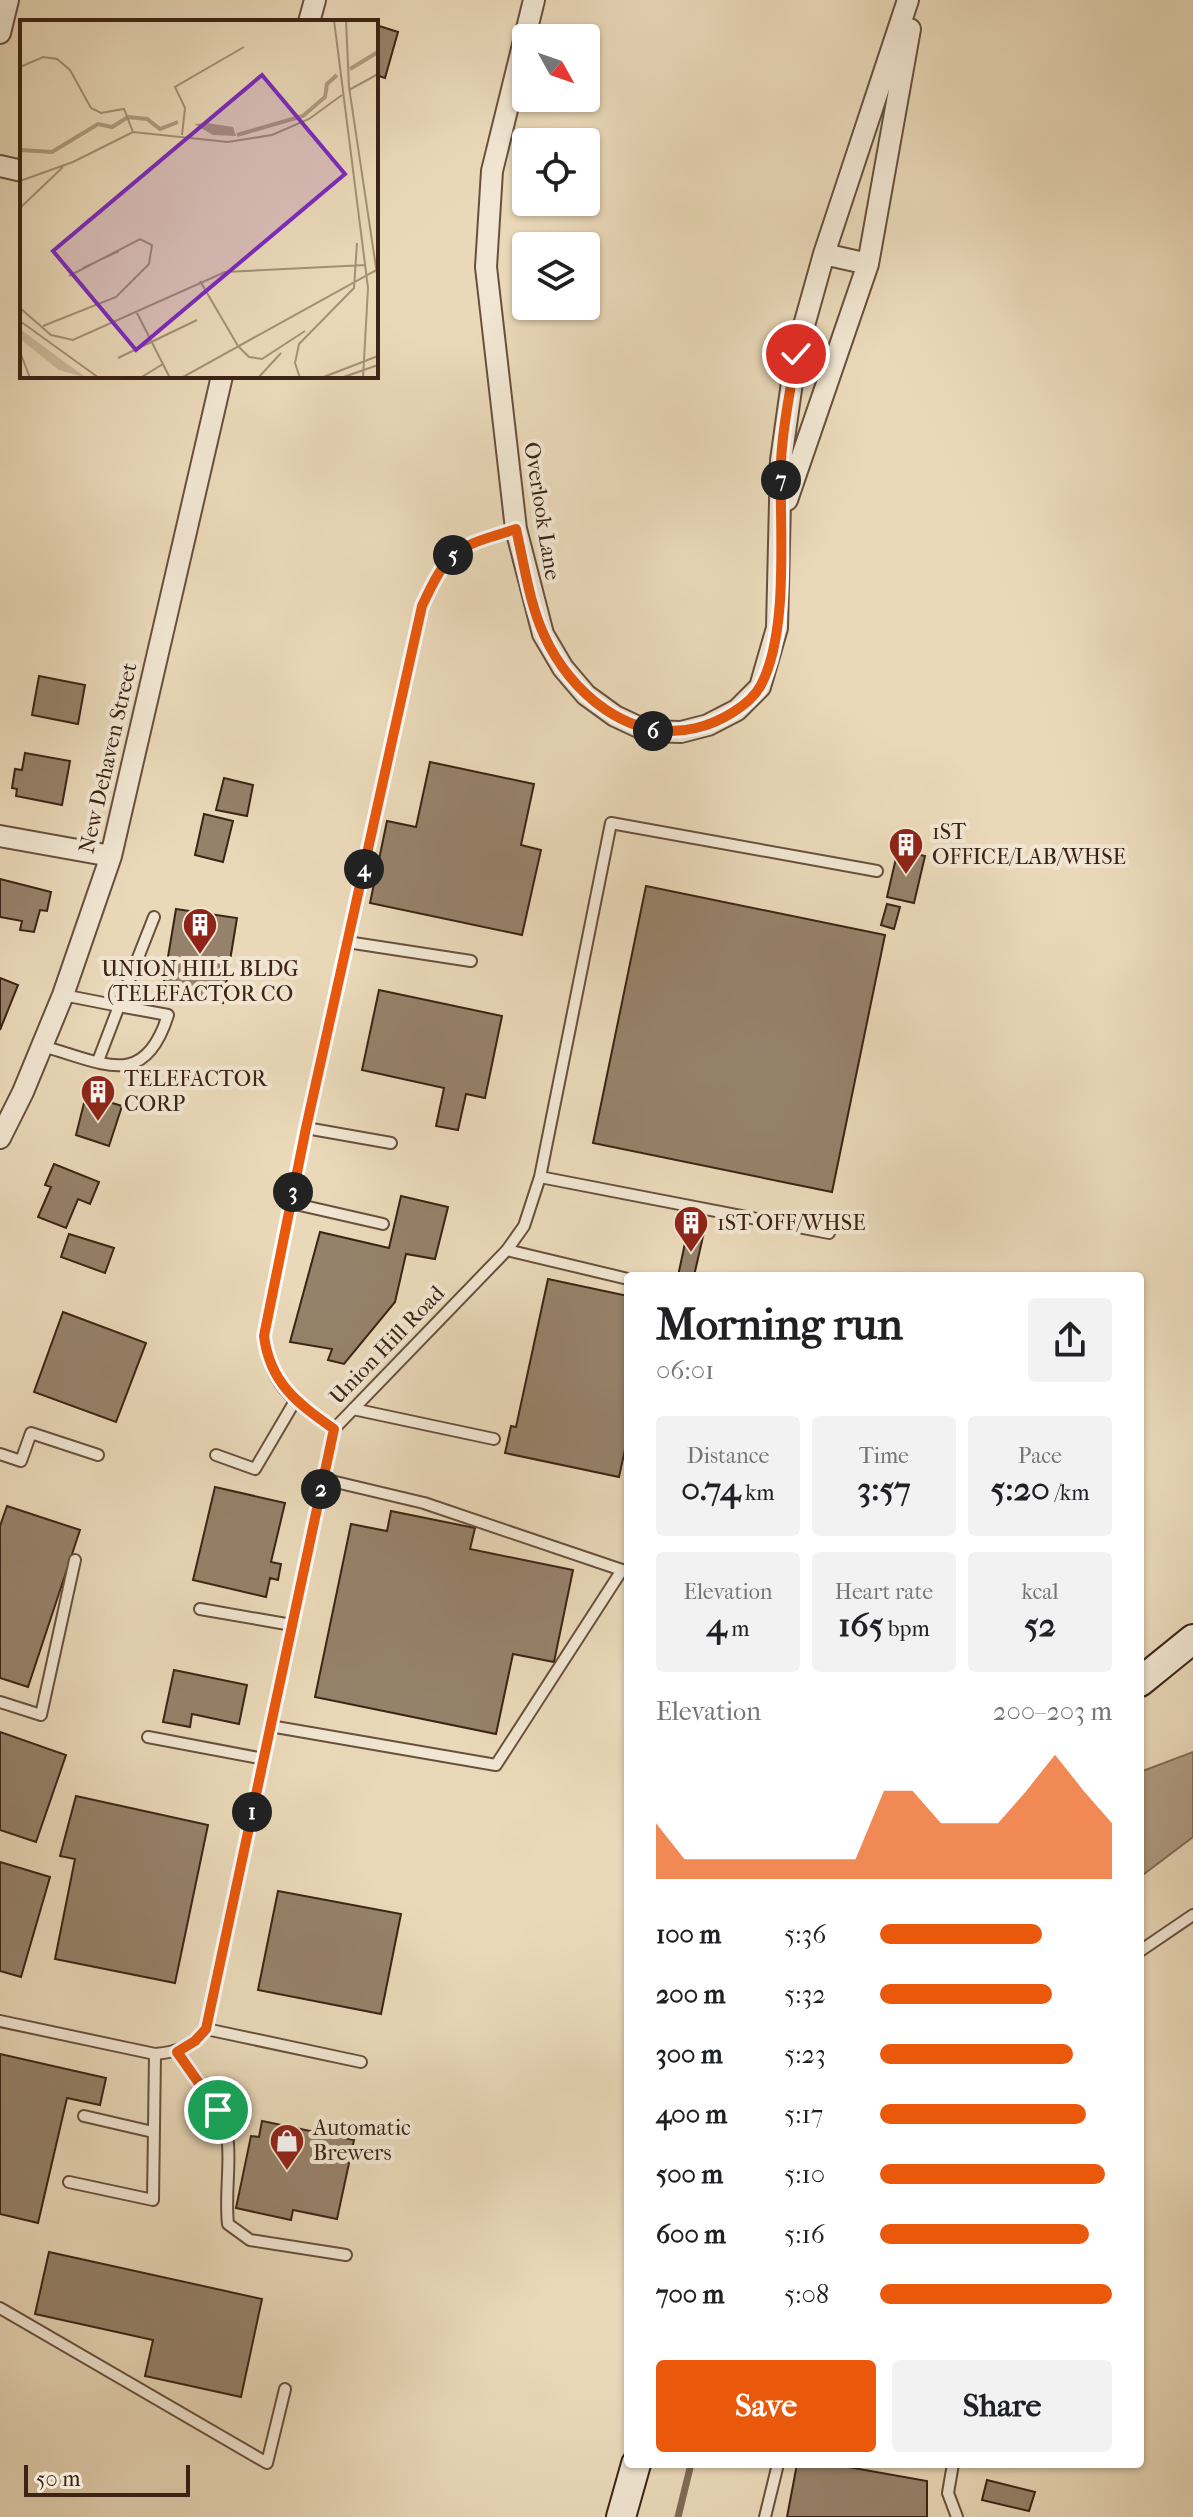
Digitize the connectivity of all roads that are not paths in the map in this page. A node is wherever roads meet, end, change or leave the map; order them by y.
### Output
1 (8, 0) edge
2 (315, 0) edge
3 (534, 0) edge
4 (908, 0) edge
5 (915, 0) edge
6 (310, 20) edge
7 (0, 33) edge
8 (0, 166) edge
9 (20, 171) edge
10 (824, 254) junction
11 (868, 264) junction
12 (222, 378) edge
13 (782, 515) junction
14 (516, 529) junction
15 (0, 836) edge
16 (111, 856) junction
17 (877, 871) dead end
18 (154, 917) dead end
19 (347, 942) junction
20 (471, 961) dead end
21 (63, 995) junction
22 (119, 1006) junction
23 (42, 1046) junction
24 (98, 1061) junction
25 (306, 1128) junction
26 (0, 1138) edge
27 (391, 1143) dead end
28 (540, 1177) junction
29 (291, 1203) junction
30 (383, 1224) dead end
31 (829, 1233) dead end
32 (507, 1250) junction
33 (624, 1278) edge
34 (295, 1401) junction
35 (353, 1409) junction
36 (334, 1429) junction
37 (494, 1439) dead end
38 (0, 1454) edge
39 (98, 1455) dead end
40 (216, 1455) dead end
41 (323, 1479) junction
42 (75, 1560) dead end
43 (200, 1609) dead end
44 (292, 1625) junction
45 (1193, 1639) edge
46 (1144, 1679) edge
47 (0, 1702) edge
48 (270, 1726) junction
49 (148, 1737) dead end
50 (264, 1759) junction
51 (1193, 1915) edge
52 (1144, 1948) edge
53 (0, 2021) edge
54 (206, 2029) junction
55 (177, 2052) junction
56 (155, 2054) junction
57 (361, 2062) dead end
58 (84, 2116) dead end
59 (153, 2132) junction
60 (69, 2182) dead end
61 (346, 2255) dead end
62 (0, 2308) edge
63 (285, 2389) dead end
64 (635, 2468) edge
65 (777, 2468) edge
66 (952, 2468) edge
67 (621, 2517) edge
68 (765, 2517) edge
69 (957, 2517) edge

1 - 7 street
2 - 6 street
3 - 14 street, Overlook Lane
4 - 10 street, Overlook Lane
5 - 11 street, Overlook Lane
8 - 9 street
10 - 11 street
10 - 13 street, Overlook Lane
11 - 13 street, Overlook Lane
12 - 16 street, New Dehaven Street
13 - 14 street, Overlook Lane
14 - 19 lane
15 - 16 street
16 - 21 street, New Dehaven Street
17 - 28 lane, Union Hill Road
18 - 22 lane
19 - 20 lane
19 - 25 lane
21 - 22 lane
21 - 23 street, New Dehaven Street
22 - 24 lane
22 - 24 lane
23 - 24 lane
23 - 26 street, New Dehaven Street
25 - 27 lane
25 - 29 lane
28 - 31 lane
28 - 32 lane, Union Hill Road
29 - 30 lane
29 - 34 lane
32 - 33 lane
32 - 35 lane, Union Hill Road
34 - 36 lane
34 - 40 lane
35 - 36 lane, Union Hill Road
35 - 37 lane
36 - 41 lane, Union Hill Road
38 - 39 lane
41 - 44 lane, Union Hill Road
41 - 48 lane
42 - 47 lane
43 - 44 lane
44 - 48 lane, Union Hill Road
45 - 46 street
48 - 50 lane, Union Hill Road
49 - 50 lane
50 - 54 lane, Union Hill Road
51 - 52 lane
53 - 56 lane
54 - 55 lane
54 - 57 lane
55 - 56 lane
55 - 61 lane
56 - 59 lane
58 - 59 lane
59 - 60 lane
62 - 63 lane
64 - 67 street
65 - 68 lane
66 - 69 lane

